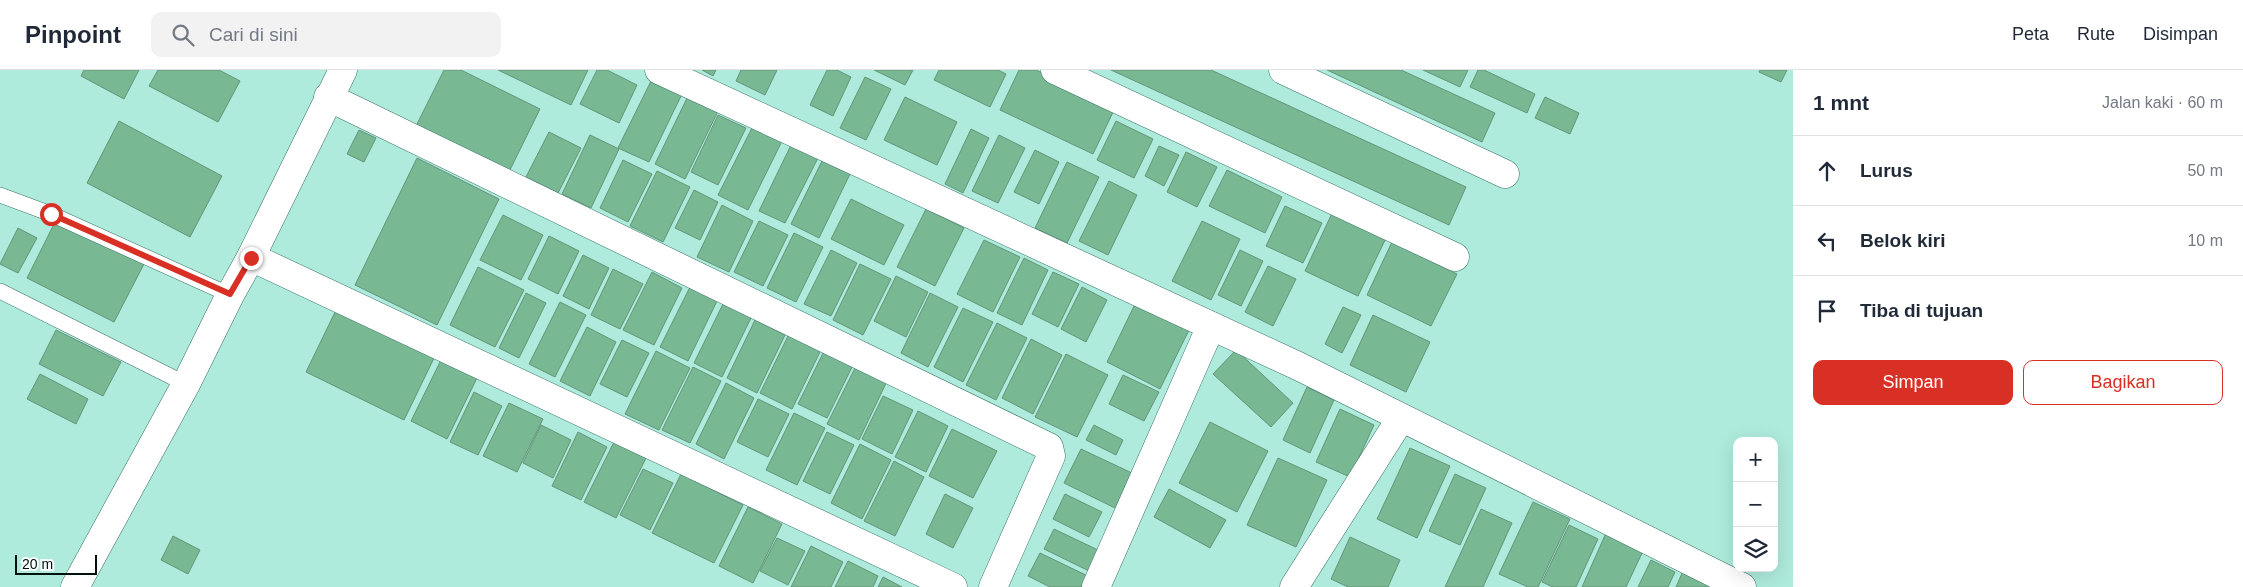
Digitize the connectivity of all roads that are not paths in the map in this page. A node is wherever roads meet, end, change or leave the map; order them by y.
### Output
1 (343, 70) edge
2 (659, 70) edge
3 (1055, 70) edge
4 (1283, 70) edge
5 (328, 97) junction
6 (1505, 174) dead end
7 (0, 195) edge
8 (1455, 257) dead end
9 (251, 258) junction
10 (0, 291) edge
11 (230, 294) junction
12 (1211, 326) junction
13 (186, 384) junction
14 (1401, 418) junction
15 (76, 587) edge
16 (953, 587) edge
17 (993, 587) edge
18 (1096, 587) edge
19 (1294, 587) edge
20 (1742, 587) edge

1 - 5 street
2 - 12 street
3 - 8 street
4 - 6 street
5 - 9 street
5 - 17 street
7 - 11 lane
9 - 11 street
9 - 16 street
10 - 13 lane
11 - 13 street
12 - 14 street
12 - 18 street
13 - 15 street
14 - 19 street
14 - 20 street

